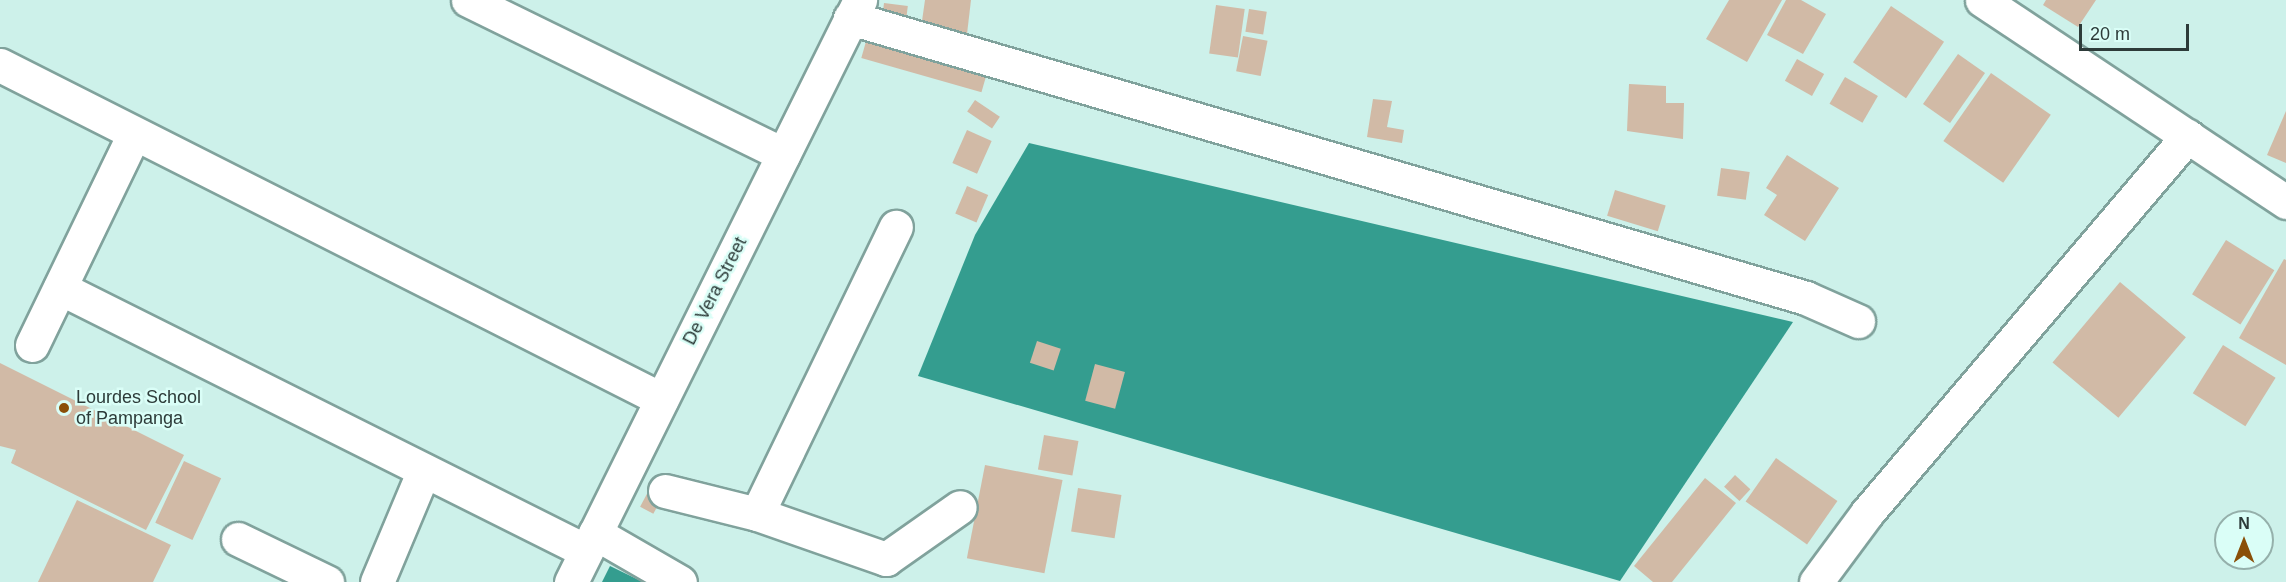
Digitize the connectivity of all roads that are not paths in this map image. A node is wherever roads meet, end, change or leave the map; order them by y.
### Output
1 (468, 0) edge
2 (1982, 0) edge
3 (855, 9) edge
4 (2017, 9) edge
5 (0, 65) edge
6 (134, 134) junction
7 (2188, 136) junction
8 (783, 154) junction
9 (2286, 202) edge
10 (896, 227) dead end
11 (60, 288) junction
12 (1857, 321) dead end
13 (32, 345) dead end
14 (661, 399) junction
15 (424, 470) junction
16 (648, 482) junction
17 (960, 507) dead end
18 (757, 514) junction
19 (238, 539) dead end
20 (591, 542) junction
21 (893, 571) edge
22 (327, 582) edge
23 (377, 582) edge
24 (571, 582) edge
25 (680, 582) edge
26 (1816, 582) edge

1 - 8 street
2 - 4 street
3 - 8 street, De Vera Street
3 - 12 street
4 - 7 street
5 - 6 street
6 - 11 street
6 - 14 street
7 - 9 street
7 - 26 street
8 - 14 street, De Vera Street
10 - 18 street
11 - 13 street
11 - 15 street
14 - 16 street, De Vera Street
15 - 20 street
15 - 23 street
16 - 18 street
16 - 20 street, De Vera Street
17 - 21 street
18 - 21 street
19 - 22 street
20 - 24 street, De Vera Street
20 - 25 street

